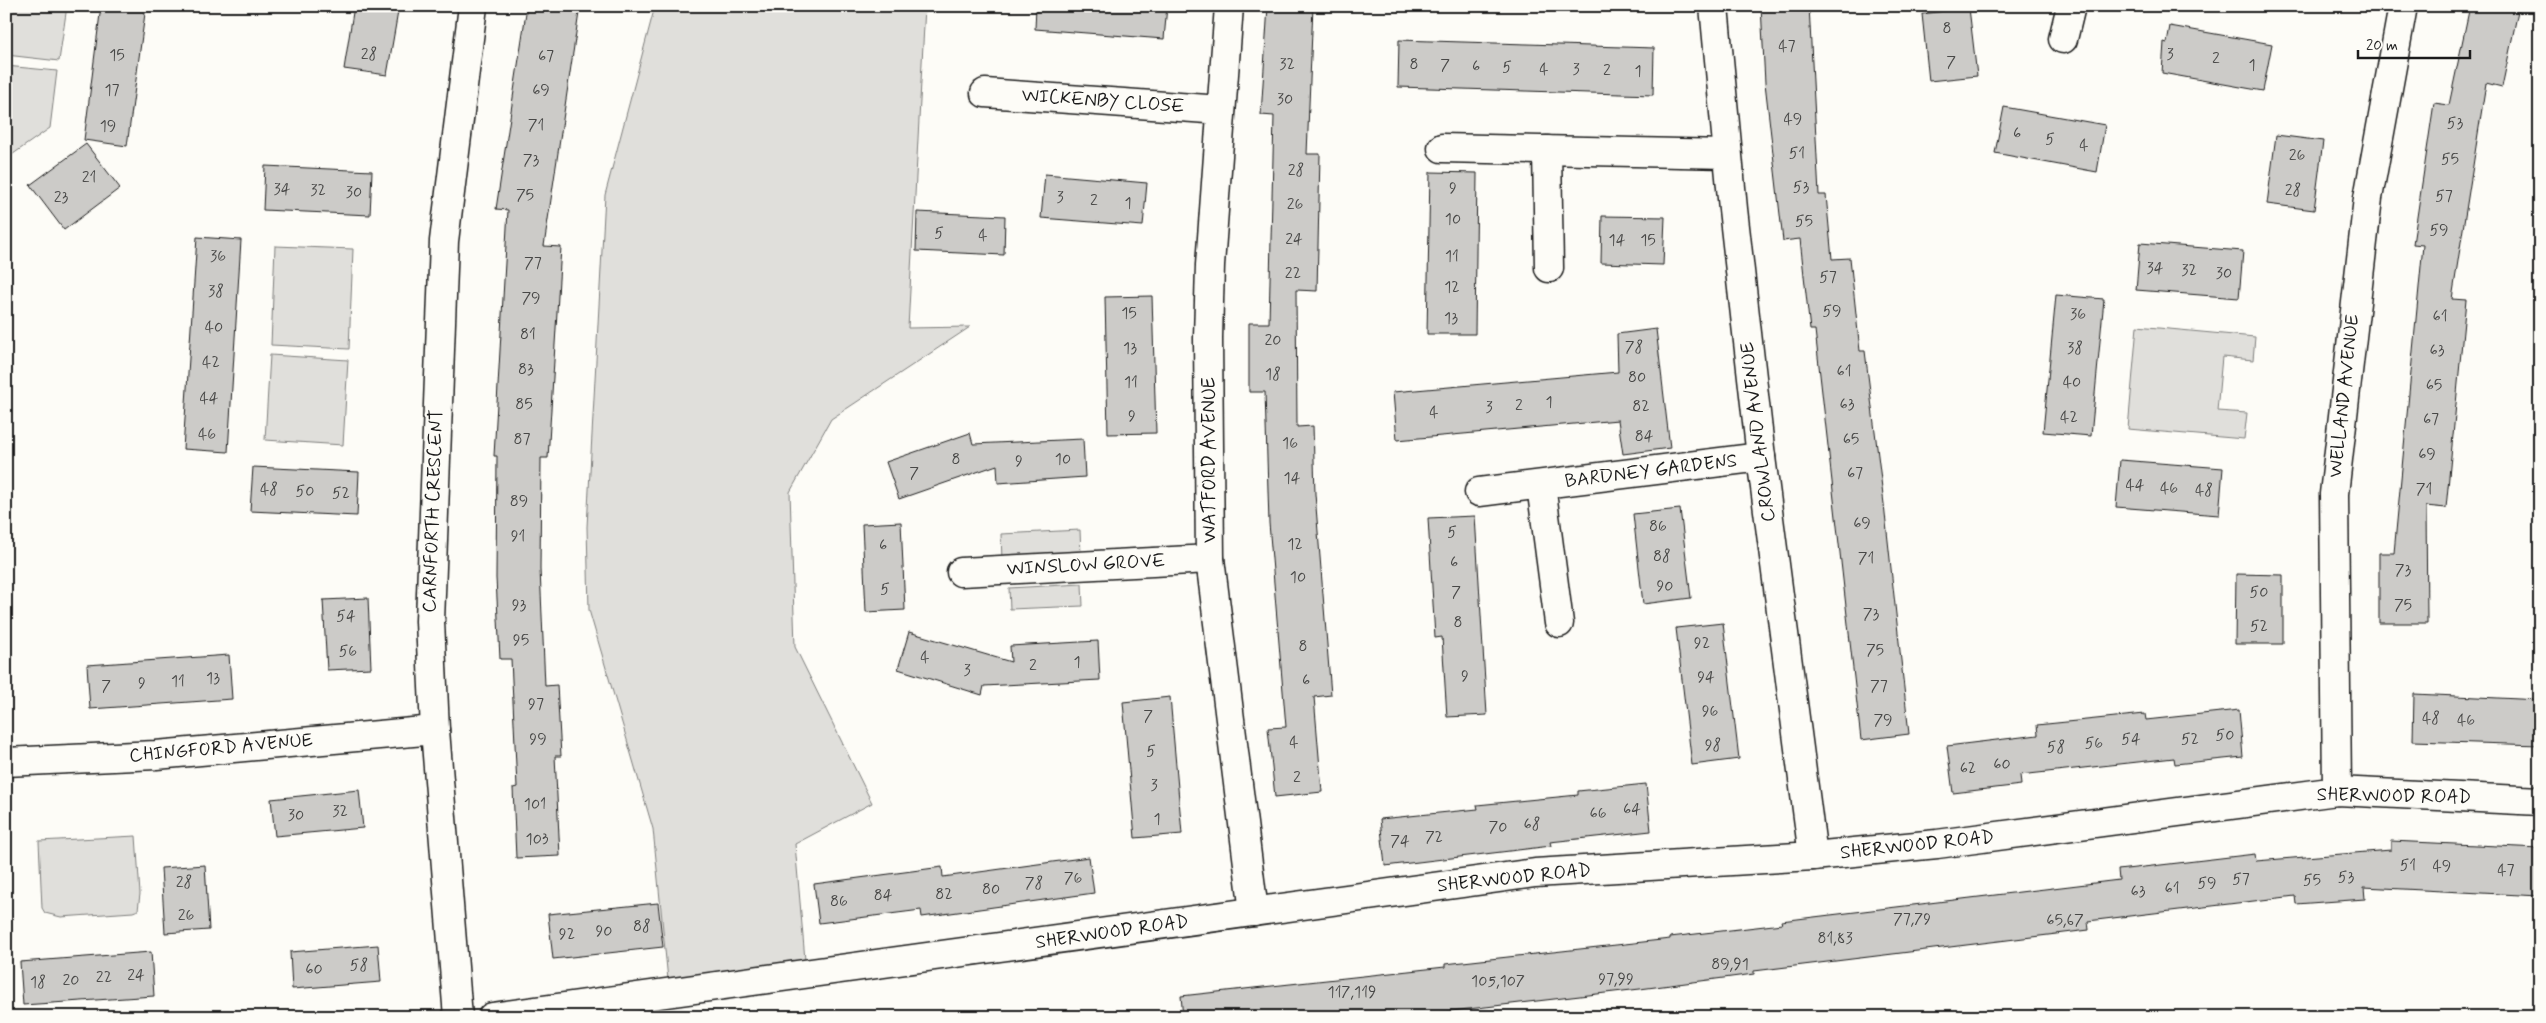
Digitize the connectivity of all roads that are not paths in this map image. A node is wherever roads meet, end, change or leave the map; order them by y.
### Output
1 (473, 6) edge
2 (1229, 6) edge
3 (1714, 6) edge
4 (2071, 6) edge
5 (2403, 6) edge
6 (2063, 39) dead end
7 (985, 93) dead end
8 (1221, 110) junction
9 (1442, 148) dead end
10 (1547, 150) junction
11 (1727, 154) junction
12 (1549, 268) dead end
13 (1760, 457) junction
14 (1541, 485) junction
15 (1479, 492) dead end
16 (1210, 559) junction
17 (961, 572) dead end
18 (1559, 622) dead end
19 (435, 730) junction
20 (6, 762) edge
21 (2337, 790) junction
22 (2540, 800) edge
23 (1813, 856) junction
24 (1254, 912) junction
25 (458, 1017) edge
26 (492, 1017) edge

1 - 19 street, CARNFORTH CRESCENT
2 - 8 street, WATFORD AVENUE
3 - 11 street, CROWLAND AVENUE
4 - 6 street
5 - 21 street, WELLAND AVENUE
7 - 8 street, WICKENBY CLOSE
8 - 16 street, WATFORD AVENUE
9 - 10 street
10 - 11 street
10 - 12 street
11 - 13 street, CROWLAND AVENUE
13 - 14 street, BARDNEY GARDENS
13 - 23 street, CROWLAND AVENUE
14 - 15 street, BARDNEY GARDENS
14 - 18 street, BARDNEY GARDENS
16 - 17 street, WINSLOW GROVE
16 - 24 street, WATFORD AVENUE
19 - 20 street, CHINGFORD AVENUE
19 - 25 street, CARNFORTH CRESCENT
21 - 22 street, SHERWOOD ROAD
21 - 23 street, SHERWOOD ROAD
23 - 24 street, SHERWOOD ROAD
24 - 26 street, SHERWOOD ROAD

